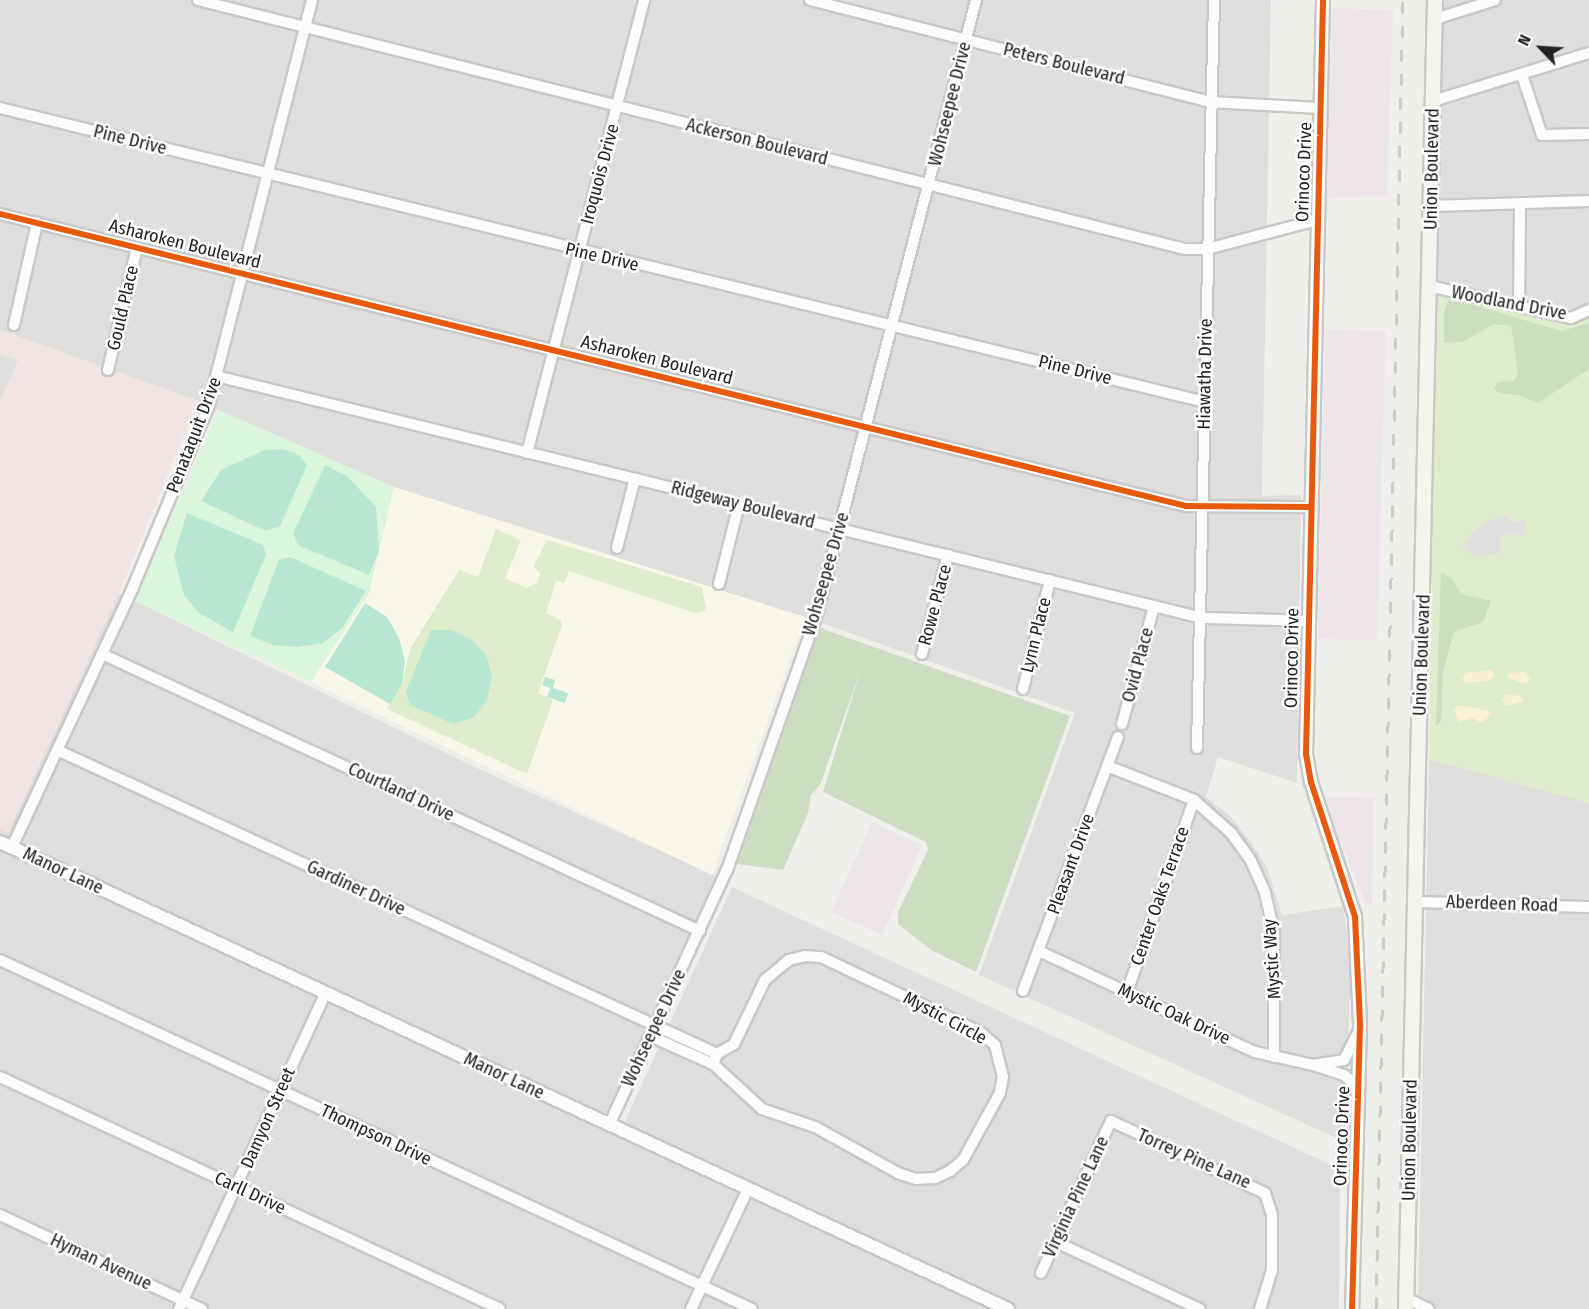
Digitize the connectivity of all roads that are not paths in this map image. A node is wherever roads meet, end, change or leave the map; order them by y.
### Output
1 (198, 0) edge
2 (312, 0) edge
3 (644, 0) edge
4 (810, 0) edge
5 (976, 0) edge
6 (1214, 0) edge
7 (1323, 0) edge
8 (1435, 0) edge
9 (1495, 0) edge
10 (1435, 19) junction
11 (305, 28) junction
12 (966, 39) junction
13 (1589, 53) edge
14 (1522, 75) junction
15 (1433, 101) junction
16 (1210, 102) junction
17 (617, 106) junction
18 (0, 108) edge
19 (1320, 108) junction
20 (1589, 134) edge
21 (267, 175) junction
22 (929, 187) junction
23 (1589, 201) edge
24 (1520, 205) junction
25 (1431, 206) junction
26 (0, 214) edge
27 (1317, 220) junction
28 (37, 223) junction
29 (137, 247) junction
30 (1207, 249) junction
31 (579, 252) junction
32 (242, 273) junction
33 (1429, 286) junction
34 (1519, 305) junction
35 (1589, 310) edge
36 (14, 325) dead end
37 (892, 326) junction
38 (554, 351) junction
39 (108, 370) dead end
40 (216, 376) junction
41 (1205, 402) junction
42 (866, 427) junction
43 (527, 453) junction
44 (635, 478) junction
45 (739, 504) junction
46 (1202, 506) junction
47 (1311, 507) junction
48 (839, 528) junction
49 (617, 548) dead end
50 (948, 555) junction
51 (1050, 580) junction
52 (719, 584) dead end
53 (1154, 606) junction
54 (1202, 618) junction
55 (1308, 621) junction
56 (102, 654) junction
57 (922, 654) dead end
58 (1023, 689) dead end
59 (1122, 724) dead end
60 (1118, 737) dead end
61 (1197, 748) dead end
62 (57, 750) junction
63 (1107, 766) junction
64 (1194, 800) junction
65 (0, 842) edge
66 (12, 847) junction
67 (1416, 902) junction
68 (1589, 907) edge
69 (700, 931) junction
70 (1039, 951) junction
71 (0, 960) edge
72 (1023, 991) dead end
73 (326, 992) junction
74 (1127, 992) junction
75 (1360, 1025) junction
76 (652, 1031) junction
77 (1274, 1057) junction
78 (715, 1059) junction
79 (1312, 1065) junction
80 (0, 1077) edge
81 (281, 1090) junction
82 (1358, 1099) junction
83 (1111, 1122) joint
84 (609, 1125) junction
85 (237, 1187) junction
86 (748, 1189) junction
87 (0, 1215) edge
88 (1056, 1242) junction
89 (1041, 1273) dead end
90 (701, 1285) junction
91 (181, 1304) edge
92 (1406, 1304) edge
93 (202, 1309) edge
94 (500, 1309) edge
95 (691, 1309) edge
96 (752, 1309) edge
97 (1008, 1309) edge
98 (1200, 1309) edge
99 (1260, 1309) edge
100 (1352, 1309) edge
101 (1429, 1309) edge

1 - 11 street, Ackerson Boulevard
2 - 11 street, Penataquit Drive
3 - 17 street, Iroquois Drive
4 - 12 street, Peters Boulevard
5 - 12 street, Wohseepee Drive
6 - 16 street, Hiawatha Drive
7 - 19 street, Orinoco Drive
8 - 10 main road, Union Boulevard
9 - 10 street
10 - 15 main road, Union Boulevard
11 - 17 street, Ackerson Boulevard
11 - 21 street, Penataquit Drive
12 - 16 street, Peters Boulevard
12 - 22 street, Wohseepee Drive
13 - 14 street
14 - 15 street
14 - 20 street
15 - 25 main road, Union Boulevard
16 - 19 street, Peters Boulevard
16 - 30 street, Hiawatha Drive
17 - 22 street, Ackerson Boulevard
17 - 31 street, Iroquois Drive
18 - 21 street, Pine Drive
19 - 27 street, Orinoco Drive
21 - 31 street, Pine Drive
21 - 32 street, Penataquit Drive
22 - 30 street, Ackerson Boulevard
22 - 37 street, Wohseepee Drive
23 - 24 street
24 - 25 street
24 - 34 street
25 - 33 main road, Union Boulevard
26 - 28 street, Asharoken Boulevard
27 - 30 street, Ackerson Boulevard
27 - 47 street, Orinoco Drive
28 - 29 street, Asharoken Boulevard
28 - 36 street
29 - 32 street, Asharoken Boulevard
29 - 39 street, Gould Place
30 - 41 street, Hiawatha Drive
31 - 37 street, Pine Drive
31 - 38 street, Iroquois Drive
32 - 38 street, Asharoken Boulevard
32 - 40 street, Penataquit Drive
33 - 34 street, Woodland Drive
33 - 67 main road, Union Boulevard
34 - 35 street, Woodland Drive
37 - 41 street, Pine Drive
37 - 42 street, Wohseepee Drive
38 - 42 street, Asharoken Boulevard
38 - 43 street, Iroquois Drive
40 - 43 street, Ridgeway Boulevard
40 - 56 street, Penataquit Drive
41 - 46 street, Hiawatha Drive
42 - 46 street, Asharoken Boulevard
42 - 48 street, Wohseepee Drive
43 - 44 street, Ridgeway Boulevard
44 - 45 street, Ridgeway Boulevard
44 - 49 street
45 - 48 street, Ridgeway Boulevard
45 - 52 street
46 - 47 street, Asharoken Boulevard
46 - 54 street, Hiawatha Drive
47 - 55 street, Orinoco Drive
48 - 50 street, Ridgeway Boulevard
48 - 69 street, Wohseepee Drive
50 - 51 street, Ridgeway Boulevard
50 - 57 street, Rowe Place
51 - 53 street, Ridgeway Boulevard
51 - 58 street, Lynn Place
53 - 54 street, Ridgeway Boulevard
53 - 59 street, Ovid Place
54 - 55 street, Ridgeway Boulevard
54 - 61 street, Hiawatha Drive
55 - 75 street, Orinoco Drive
56 - 62 street, Penataquit Drive
56 - 69 street, Courtland Drive
60 - 63 street, Pleasant Drive
62 - 66 street, Penataquit Drive
62 - 76 street, Gardiner Drive
63 - 64 street, Mystic Way
63 - 70 street, Pleasant Drive
64 - 74 street, Center Oaks Terrace
64 - 77 street, Mystic Way
65 - 66 street, Manor Lane
66 - 73 street, Manor Lane
67 - 68 street, Aberdeen Road
67 - 92 main road, Union Boulevard
69 - 76 street, Wohseepee Drive
70 - 72 street, Pleasant Drive
70 - 74 street, Mystic Oak Drive
71 - 81 street, Thompson Drive
73 - 81 street, Damyon Street
73 - 84 street, Manor Lane
74 - 77 street, Mystic Oak Drive
75 - 79 street, Mystic Oak Drive
75 - 82 street, Orinoco Drive
76 - 78 street, Mystic Circle
76 - 84 street, Wohseepee Drive
77 - 79 street, Mystic Oak Drive
78 - 78 street, Mystic Circle
79 - 82 street, Mystic Oak Drive
80 - 85 street, Carll Drive
81 - 85 street, Damyon Street
81 - 90 street, Thompson Drive
82 - 100 street, Orinoco Drive
83 - 88 street, Virginia Pine Lane
83 - 99 street, Torrey Pine Lane
84 - 86 street, Manor Lane
85 - 91 street, Damyon Street
85 - 94 street, Carll Drive
86 - 90 street
86 - 97 street, Manor Lane
87 - 91 street, Hyman Avenue
88 - 89 street, Virginia Pine Lane
88 - 98 street
90 - 95 street
90 - 96 street, Thompson Drive
91 - 93 street, Hyman Avenue
92 - 101 street

